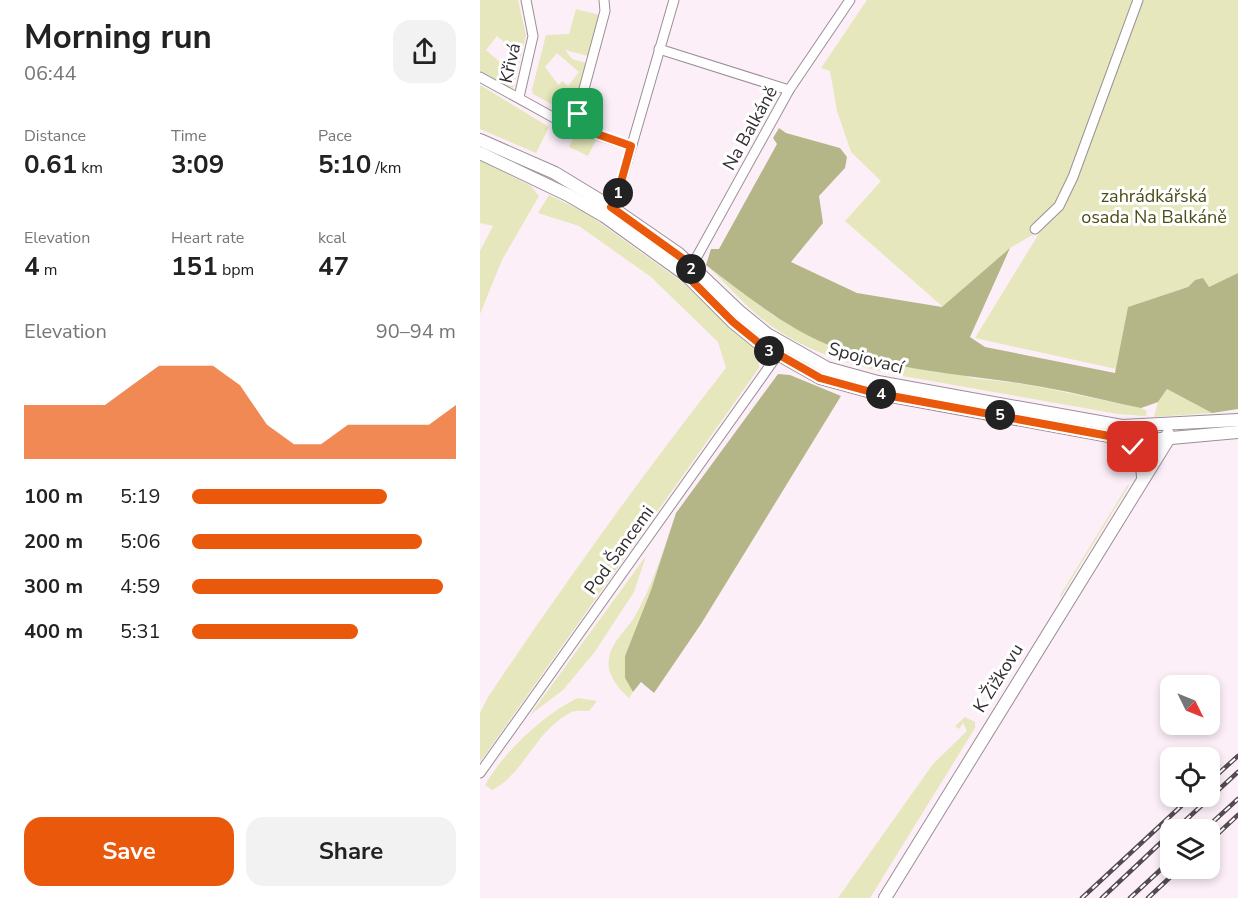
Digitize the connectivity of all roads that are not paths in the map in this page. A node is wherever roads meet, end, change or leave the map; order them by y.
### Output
1 (526, 0) edge
2 (604, 0) edge
3 (674, 0) edge
4 (850, 0) edge
5 (1138, 0) edge
6 (659, 49) junction
7 (480, 77) edge
8 (789, 90) junction
9 (519, 97) junction
10 (574, 126) junction
11 (480, 140) edge
12 (631, 146) junction
13 (480, 153) edge
14 (607, 212) junction
15 (1035, 229) dead end
16 (690, 270) junction
17 (781, 351) junction
18 (1238, 420) edge
19 (1167, 424) junction
20 (1238, 432) edge
21 (1120, 438) junction
22 (1169, 438) junction
23 (1143, 477) junction
24 (480, 773) edge
25 (885, 898) edge

1 - 9 street, Křivá
2 - 10 street
3 - 6 street
4 - 8 street, Na Balkáně
5 - 15 street
6 - 8 street
6 - 12 street
7 - 9 street
8 - 16 street, Na Balkáně
9 - 10 street
10 - 12 street
11 - 14 main road, Spojovací
12 - 14 street
13 - 14 main road, Spojovací
14 - 16 main road, Spojovací
16 - 17 main road, Spojovací
17 - 19 main road, Spojovací
17 - 21 main road, Spojovací
17 - 24 street, Pod Šancemi
18 - 19 main road, Spojovací
19 - 22 main road
20 - 22 main road, Spojovací
21 - 22 main road, Spojovací
21 - 23 main road
22 - 23 main road, K Žižkovu
23 - 25 main road, K Žižkovu

